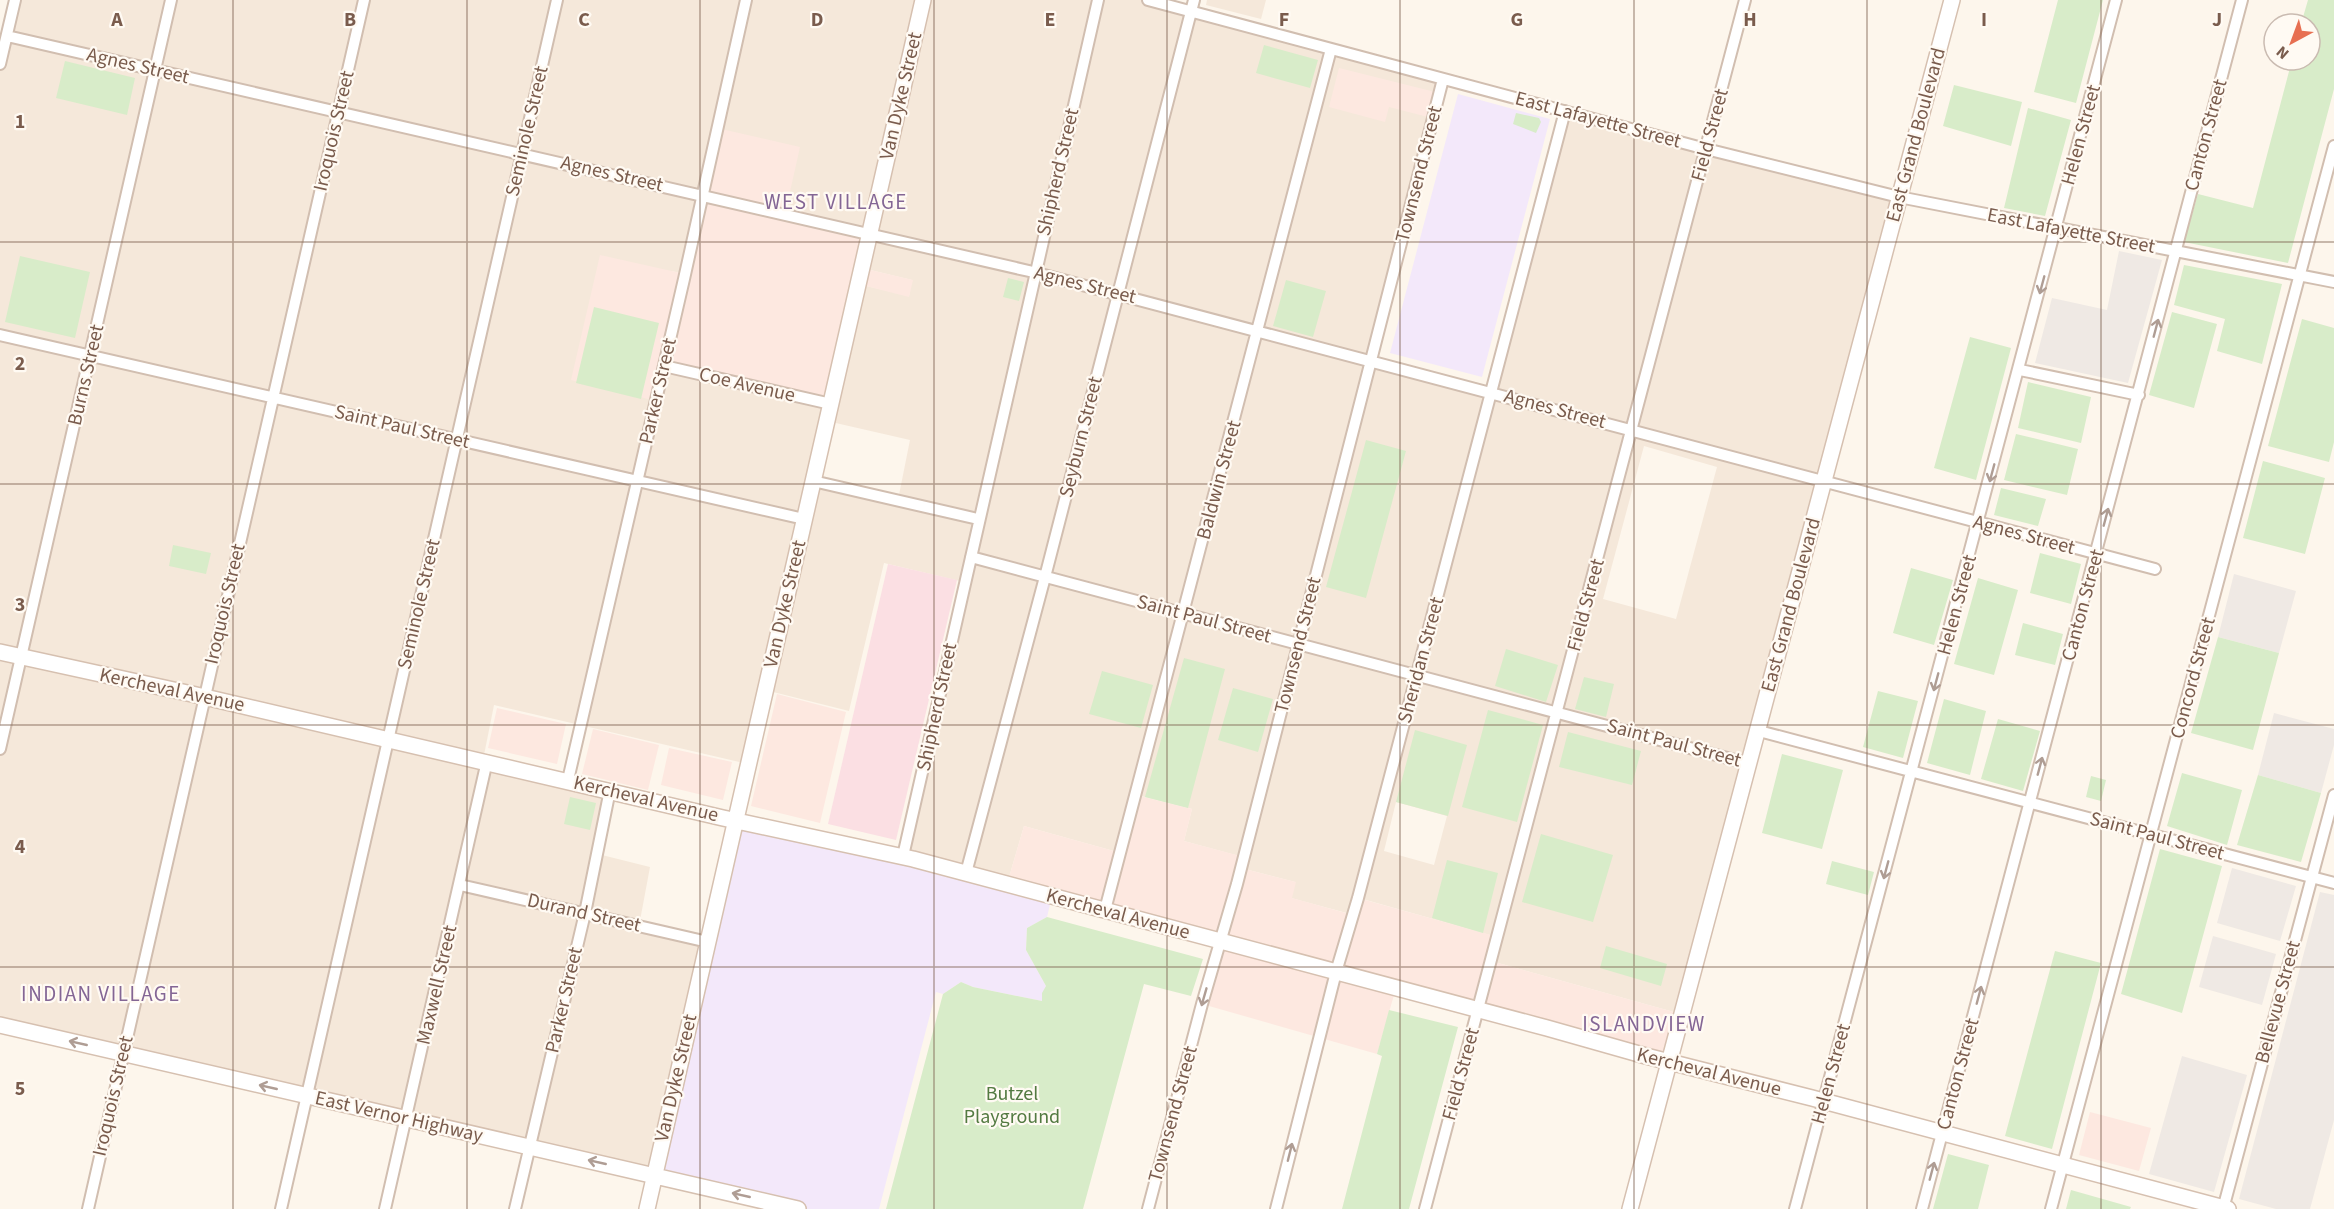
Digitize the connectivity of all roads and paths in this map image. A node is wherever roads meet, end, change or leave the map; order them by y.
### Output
1 (15, 0) edge
2 (171, 0) edge
3 (364, 0) edge
4 (557, 0) edge
5 (746, 0) edge
6 (923, 0) edge
7 (1098, 0) edge
8 (1148, 0) edge
9 (1194, 0) edge
10 (1745, 0) edge
11 (1952, 0) edge
12 (2116, 0) edge
13 (2242, 0) edge
14 (1191, 12) junction
15 (7, 36) junction
16 (1332, 49) junction
17 (0, 64) edge
18 (156, 70) junction
19 (1443, 79) junction
20 (1565, 111) junction
21 (339, 112) junction
22 (2334, 146) edge
23 (1706, 149) junction
24 (522, 154) junction
25 (702, 194) junction
26 (1899, 197) junction
27 (2056, 228) junction
28 (870, 233) junction
29 (2176, 251) junction
30 (1035, 272) junction
31 (2300, 276) junction
32 (2334, 282) edge
33 (1117, 293) junction
34 (1258, 330) junction
35 (0, 335) edge
36 (90, 355) junction
37 (1371, 360) junction
38 (664, 366) junction
39 (2020, 370) junction
40 (1491, 393) junction
41 (2139, 395) junction
42 (272, 396) junction
43 (831, 404) junction
44 (1632, 430) junction
45 (456, 439) junction
46 (638, 481) junction
47 (813, 481) junction
48 (1823, 481) junction
49 (804, 519) junction
50 (978, 519) junction
51 (1979, 523) junction
52 (2097, 554) junction
53 (970, 557) junction
54 (2155, 569) dead end
55 (1045, 577) junction
56 (1184, 614) junction
57 (1298, 644) junction
58 (0, 652) edge
59 (21, 657) junction
60 (1417, 675) junction
61 (205, 697) junction
62 (1557, 712) junction
63 (1759, 731) junction
64 (388, 738) junction
65 (0, 749) edge
66 (487, 761) junction
67 (1750, 764) junction
68 (1912, 771) junction
69 (568, 780) junction
70 (610, 790) junction
71 (2334, 795) edge
72 (2031, 802) junction
73 (734, 820) junction
74 (2151, 834) junction
75 (903, 856) junction
76 (966, 873) junction
77 (2312, 877) junction
78 (2334, 883) edge
79 (460, 885) junction
80 (1105, 910) junction
81 (585, 913) junction
82 (1220, 941) junction
83 (708, 942) junction
84 (1336, 972) junction
85 (1478, 1010) junction
86 (0, 1025) edge
87 (123, 1053) junction
88 (1669, 1062) junction
89 (306, 1095) junction
90 (1824, 1101) junction
91 (406, 1118) junction
92 (1942, 1133) junction
93 (529, 1147) junction
94 (2062, 1165) junction
95 (654, 1175) junction
96 (769, 1205) edge
97 (87, 1209) edge
98 (281, 1209) edge
99 (385, 1209) edge
100 (516, 1209) edge
101 (647, 1209) edge
102 (798, 1209) edge
103 (1148, 1209) edge
104 (1276, 1209) edge
105 (1425, 1209) edge
106 (1630, 1209) edge
107 (1795, 1209) edge
108 (1922, 1209) edge
109 (2051, 1209) edge
110 (2224, 1209) edge

1 - 15 street
2 - 18 street, Burns Street
3 - 21 street, Iroquois Street
4 - 24 street, Seminole Street
5 - 25 street, Parker Street
6 - 28 street, Van Dyke Street
7 - 30 street, Shipherd Street
8 - 14 street, East Lafayette Street
9 - 14 street, Seyburn Street
10 - 23 street, Field Street
11 - 26 street, East Grand Boulevard
12 - 27 street, Helen Street
13 - 29 street, Canton Street
14 - 16 street, East Lafayette Street
14 - 33 street, Seyburn Street
15 - 17 street
15 - 18 street, Agnes Street
16 - 19 street, East Lafayette Street
16 - 34 street, Baldwin Street
18 - 21 street, Agnes Street
18 - 36 street, Burns Street
19 - 20 street, East Lafayette Street
19 - 37 street, Townsend Street
20 - 23 street, East Lafayette Street
20 - 40 street, Sheridan Street
21 - 24 street, Agnes Street
21 - 42 street, Iroquois Street
22 - 31 street, Concord Street
23 - 26 street, East Lafayette Street
23 - 44 street, Field Street
24 - 25 street, Agnes Street
24 - 45 street, Seminole Street
25 - 28 street, Agnes Street
25 - 38 street, Parker Street
26 - 27 street, East Lafayette Street
26 - 48 street, East Grand Boulevard
27 - 29 street, East Lafayette Street
27 -> 39 street, Helen Street
28 - 30 street, Agnes Street
28 - 43 street, Van Dyke Street
29 - 31 street, East Lafayette Street
41 -> 29 street, Canton Street
30 - 33 street, Agnes Street
30 - 50 street, Shipherd Street
31 - 32 street, East Lafayette Street
31 - 74 street, Concord Street
33 - 34 street, Agnes Street
33 - 55 street, Seyburn Street
34 - 37 street, Agnes Street
34 - 56 street, Baldwin Street
35 - 36 street, Saint Paul Street
36 - 42 street, Saint Paul Street
36 - 59 street, Burns Street
37 - 40 street, Agnes Street
37 - 57 street, Townsend Street
38 - 43 street, Coe Avenue
38 - 46 street, Parker Street
39 - 41 street
39 -> 51 street, Helen Street
40 - 44 street, Agnes Street
40 - 60 street, Sheridan Street
52 -> 41 street, Canton Street
42 - 45 street, Saint Paul Street
42 - 61 street, Iroquois Street
43 - 47 street, Van Dyke Street
44 - 48 street, Agnes Street
44 - 62 street, Field Street
45 - 46 street, Saint Paul Street
45 - 64 street, Seminole Street
46 - 49 street, Saint Paul Street
46 - 69 street, Parker Street
47 - 49 street, Van Dyke Street
47 - 50 street
48 - 51 street, Agnes Street
48 - 63 street, East Grand Boulevard
49 - 73 street, Van Dyke Street
50 - 53 street, Shipherd Street
51 - 52 street, Agnes Street
51 -> 68 street, Helen Street
52 - 54 street, Agnes Street
72 -> 52 street, Canton Street
53 - 55 street, Saint Paul Street
53 - 75 street, Shipherd Street
55 - 56 street, Saint Paul Street
55 - 76 street, Seyburn Street
56 - 57 street, Saint Paul Street
56 - 80 street, Baldwin Street
57 - 60 street, Saint Paul Street
57 - 82 street, Townsend Street
58 - 59 street, Kercheval Avenue
59 - 61 street, Kercheval Avenue
59 - 65 street, Burns Street
60 - 62 street, Saint Paul Street
60 - 84 street, Sheridan Street
61 - 64 street, Kercheval Avenue
61 - 87 street, Iroquois Street
62 - 67 street, Saint Paul Street
62 - 85 street, Field Street
63 - 67 street, East Grand Boulevard
63 - 68 street, Saint Paul Street
64 - 66 street, Kercheval Avenue
64 - 89 street, Seminole Street
66 - 69 street, Kercheval Avenue
66 - 79 street, Maxwell Street
67 - 88 street, East Grand Boulevard
68 - 72 street, Saint Paul Street
68 -> 90 street, Helen Street
69 - 70 street, Kercheval Avenue
70 - 73 street, Kercheval Avenue
70 - 81 street, Parker Street
71 - 77 street, Bellevue Street
72 - 74 street, Saint Paul Street
92 -> 72 street, Canton Street
73 - 75 street, Kercheval Avenue
73 - 83 street, Van Dyke Street
74 - 77 street, Saint Paul Street
74 - 94 street, Concord Street
75 - 76 street, Kercheval Avenue
76 - 80 street, Kercheval Avenue
77 - 78 street, Saint Paul Street
77 - 110 street, Bellevue Street
79 - 81 street, Durand Street
79 - 91 street, Maxwell Street
80 - 82 street, Kercheval Avenue
81 - 83 street, Durand Street
81 - 93 street, Parker Street
82 - 84 street, Kercheval Avenue
82 -> 103 street, Townsend Street
83 - 95 street, Van Dyke Street
84 - 85 street, Kercheval Avenue
104 -> 84 street, Sheridan Street
85 - 88 street, Kercheval Avenue
85 - 105 street, Field Street
87 -> 86 street, East Vernor Highway
89 -> 87 street, East Vernor Highway
87 - 97 street, Iroquois Street
88 - 90 street, Kercheval Avenue
88 - 106 street, East Grand Boulevard
89 - 91 street, East Vernor Highway
89 - 98 street, Seminole Street
90 - 92 street, Kercheval Avenue
90 - 107 street, Helen Street
91 - 93 street, East Vernor Highway
91 - 99 street, Maxwell Street
92 - 94 street, Kercheval Avenue
108 -> 92 street, Canton Street
95 -> 93 street, East Vernor Highway
93 - 100 street, Parker Street
94 - 109 street, Concord Street
94 - 110 street, Kercheval Avenue
96 -> 95 street, East Vernor Highway
95 - 101 street, Van Dyke Street
96 - 102 street, East Vernor Highway

